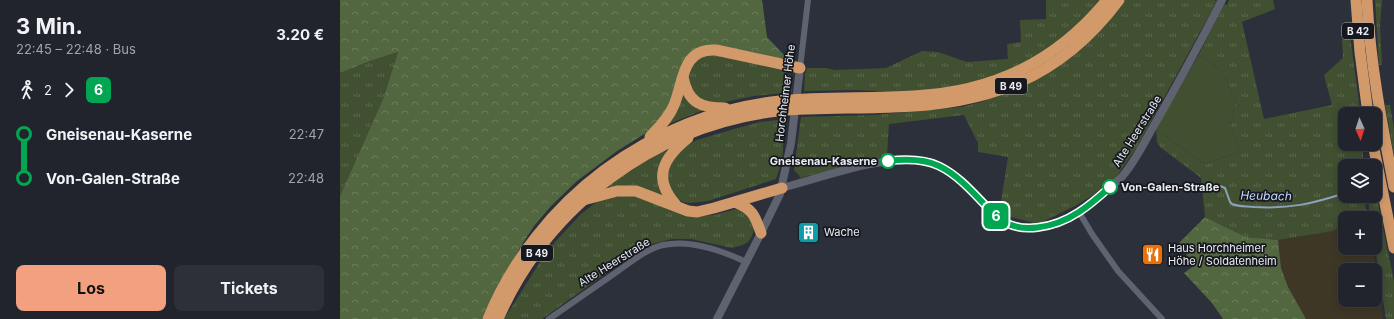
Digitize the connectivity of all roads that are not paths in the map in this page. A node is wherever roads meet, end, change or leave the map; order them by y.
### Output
1 (808, 0) edge
2 (1107, 0) edge
3 (1119, 0) edge
4 (1222, 0) edge
5 (1356, 0) edge
6 (1367, 0) edge
7 (800, 68) junction
8 (683, 77) junction
9 (1367, 107) edge
10 (736, 108) junction
11 (696, 131) junction
12 (646, 142) junction
13 (1374, 151) edge
14 (1394, 187) edge
15 (782, 188) junction
16 (583, 200) junction
17 (736, 202) junction
18 (676, 206) junction
19 (1079, 212) junction
20 (762, 233) junction
21 (1394, 248) edge
22 (746, 262) junction
23 (1156, 313) junction
24 (488, 319) edge
25 (498, 319) edge
26 (550, 319) edge
27 (717, 319) edge
28 (1151, 319) edge
29 (1162, 319) edge

1 - 7 street, Horchheimer Höhe
2 - 10 highway, B 49
3 - 11 highway, B 49
4 - 19 street, Alte Heerstraße
5 - 9 highway, B 42
6 - 14 highway, B 42
7 - 8 highway
7 - 15 street, Horchheimer Höhe
8 - 10 highway
8 - 12 highway
10 - 12 highway, B 49
11 - 16 highway, B 49
11 - 18 highway
12 - 24 highway, B 49
13 - 21 highway
15 - 17 highway
15 - 19 street, Alte Heerstraße
15 - 20 street
16 - 18 highway
16 - 25 highway, B 49
17 - 18 highway
17 - 20 highway
19 - 23 street
20 - 22 street
22 - 26 street, Alte Heerstraße
22 - 27 street
23 - 28 street
23 - 29 street

